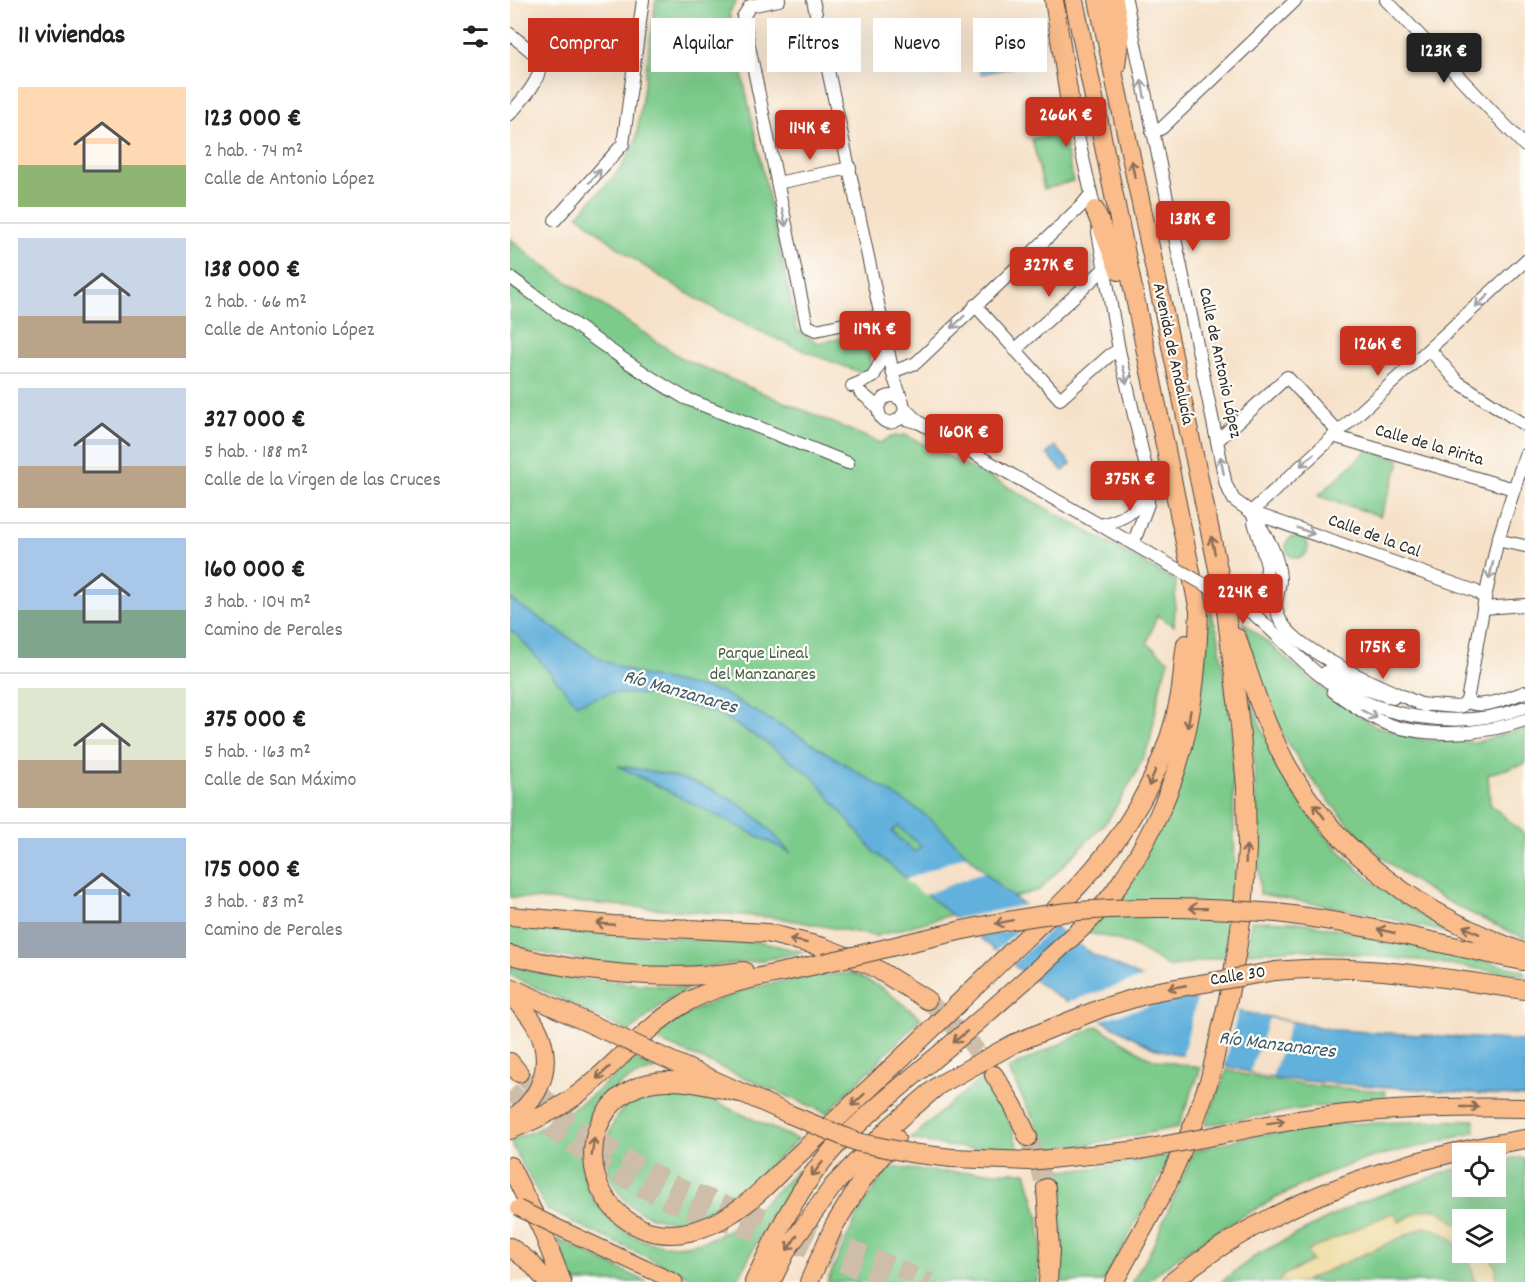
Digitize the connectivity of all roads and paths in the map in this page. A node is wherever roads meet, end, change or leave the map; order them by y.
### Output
1 (643, 0) edge
2 (778, 0) edge
3 (813, 0) edge
4 (1045, 0) edge
5 (1054, 0) edge
6 (1061, 0) edge
7 (1074, 0) edge
8 (1098, 0) edge
9 (1114, 0) edge
10 (1126, 0) edge
11 (1296, 0) edge
12 (1386, 0) edge
13 (510, 34) edge
14 (1089, 75) junction
15 (1114, 80) junction
16 (1070, 97) junction
17 (510, 114) edge
18 (1152, 133) junction
19 (1525, 146) edge
20 (850, 168) junction
21 (777, 183) junction
22 (1093, 202) junction
23 (555, 220) dead end
24 (1525, 261) edge
25 (1104, 269) junction
26 (510, 277) edge
27 (975, 305) junction
28 (881, 316) junction
29 (1143, 340) junction
30 (887, 349) junction
31 (1015, 350) junction
32 (1119, 350) junction
33 (1430, 350) junction
34 (893, 375) junction
35 (852, 386) dead end
36 (883, 401) junction
37 (903, 409) junction
38 (1525, 425) edge
39 (1335, 434) junction
40 (1217, 441) junction
41 (1525, 455) edge
42 (848, 463) dead end
43 (1522, 475) edge
44 (1148, 482) junction
45 (1515, 487) junction
46 (1251, 512) junction
47 (1100, 525) junction
48 (1497, 543) junction
49 (1134, 544) junction
50 (1525, 546) edge
51 (1189, 557) junction
52 (1228, 600) junction
53 (1484, 603) junction
54 (1525, 605) edge
55 (1308, 665) junction
56 (1525, 692) edge
57 (1467, 701) junction
58 (1425, 706) junction
59 (1525, 707) edge
60 (1525, 720) edge
61 (510, 916) edge
62 (1525, 953) edge
63 (510, 955) edge
64 (1525, 962) edge
65 (823, 963) junction
66 (510, 987) edge
67 (1525, 990) edge
68 (510, 997) edge
69 (927, 1000) tunnel mouth
70 (966, 1070) junction
71 (994, 1075) tunnel mouth
72 (745, 1094) junction
73 (1525, 1108) edge
74 (510, 1120) edge
75 (510, 1130) edge
76 (1028, 1137) tunnel mouth
77 (1525, 1139) edge
78 (510, 1166) edge
79 (1046, 1188) tunnel mouth
80 (514, 1206) edge
81 (1229, 1242) junction
82 (510, 1247) edge
83 (547, 1282) edge
84 (562, 1282) edge
85 (675, 1282) edge
86 (754, 1282) edge
87 (771, 1282) edge
88 (809, 1282) edge
89 (1048, 1282) edge
90 (1114, 1282) edge
91 (1172, 1282) edge
92 (1191, 1282) edge

23 -> 1 street
2 - 21 street
3 - 20 street
4 - 16 street
5 - 16 highway
6 - 14 highway
7 - 14 highway, Avenida de Andalucía
8 - 15 highway, Avenida de Andalucía
9 - 15 highway
18 -> 10 street, Calle de Antonio López
11 - 18 street
12 - 19 street
13 - 17 street
14 - 29 highway, Avenida de Andalucía
52 -> 15 highway, Avenida de Andalucía
16 - 22 street
18 - 40 street, Calle de Antonio López
20 - 21 street
20 - 28 street
21 -> 28 street
22 - 25 street
22 - 27 street
22 - 29 highway
24 -> 33 street
25 - 31 street
25 - 32 street
26 - 42 street
27 - 31 street
27 -> 34 street
28 - 30 street
29 - 51 highway, Avenida de Andalucía
30 - 34 street
30 - 35 street
31 - 32 street
32 -> 44 street
33 - 38 street
33 - 39 street
34 - 36 street
34 - 37 street
36 - 37 street
36 - 37 street
37 - 47 street
39 - 40 street
39 - 45 street, Calle de la Pirita
39 -> 46 street
46 -> 40 street, Calle de Antonio López
41 - 43 street
43 - 45 street
44 - 47 street
44 - 49 street
45 - 48 street
46 - 52 street
46 -> 53 street, Calle de la Cal
46 - 58 street
47 - 49 street
48 - 50 street
48 -> 53 street
49 - 52 street, bridge
51 -> 72 highway
51 -> 86 highway
52 - 55 street
62 -> 52 highway
90 -> 52 highway
53 - 54 street
53 - 57 street
55 - 58 street
55 - 59 street
55 -> 60 street
56 - 57 street
57 - 58 street
69 -> 61 highway
63 - 65 highway
64 -> 65 highway, bridge
65 -> 75 highway
66 - 72 highway, bridge
67 -> 70 highway, Calle 30, bridge
68 - 74 highway
70 -> 87 highway
70 - 88 highway
71 - 76 highway
72 -> 73 highway, bridge
77 - 81 highway
78 - 84 highway
79 - 89 highway
80 - 85 main road, bridge
81 - 91 highway
81 - 92 highway
82 - 83 highway

